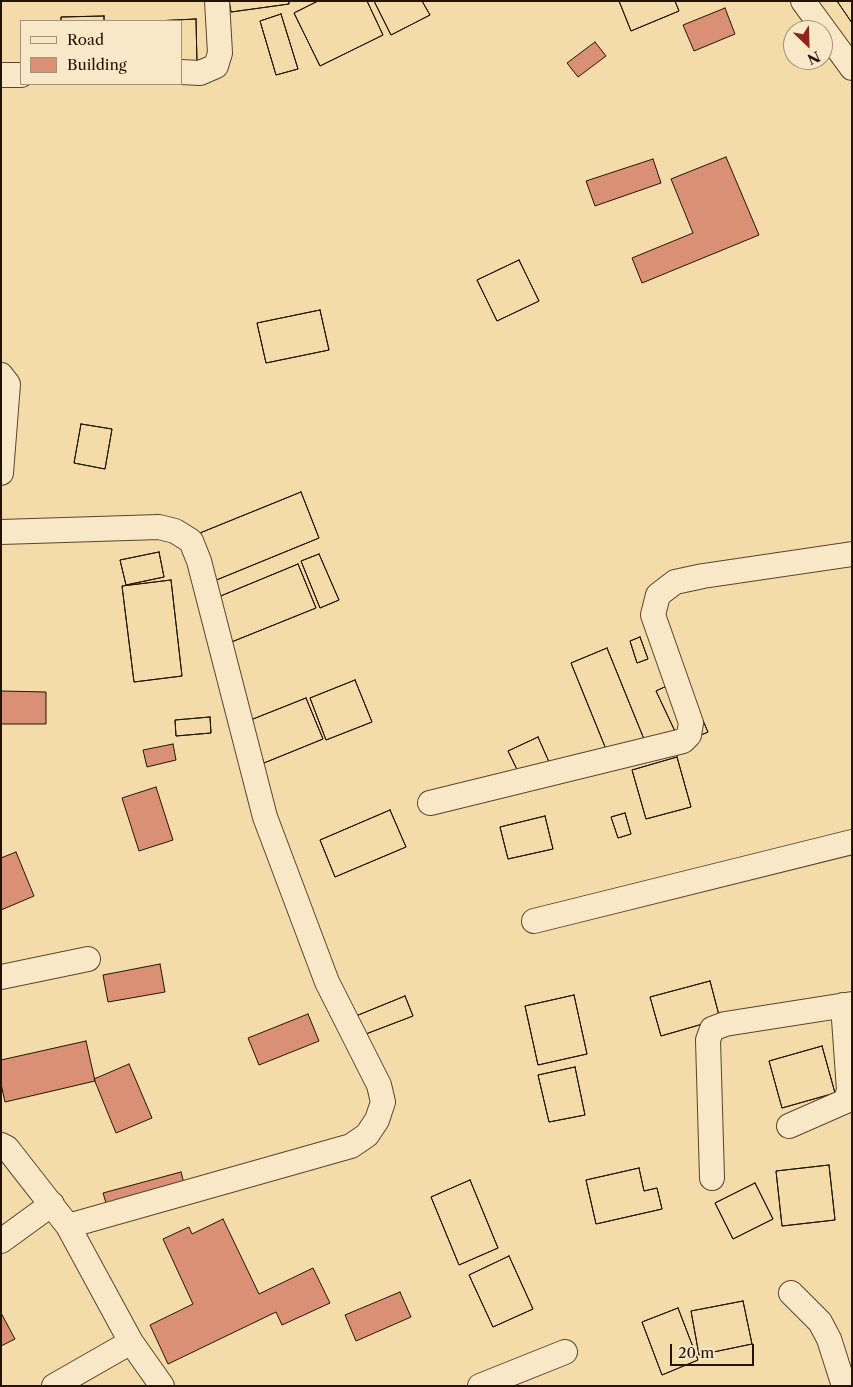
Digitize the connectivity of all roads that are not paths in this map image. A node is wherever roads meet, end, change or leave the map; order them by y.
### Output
1 (216, 1) edge
2 (803, 1) edge
3 (852, 68) edge
4 (182, 72) edge
5 (1, 75) edge
6 (20, 75) edge
7 (1, 375) edge
8 (1, 473) edge
9 (1, 532) edge
10 (852, 554) edge
11 (430, 803) dead end
12 (852, 842) edge
13 (534, 921) dead end
14 (88, 959) dead end
15 (1, 977) edge
16 (847, 1004) edge
17 (789, 1126) dead end
18 (1, 1145) edge
19 (712, 1178) dead end
20 (52, 1204) junction
21 (68, 1226) junction
22 (1, 1241) edge
23 (791, 1293) dead end
24 (131, 1342) junction
25 (565, 1352) dead end
26 (54, 1386) edge
27 (162, 1386) edge
28 (480, 1386) edge
29 (844, 1386) edge

1 - 4 street
2 - 3 street
5 - 6 street
7 - 8 street
9 - 21 street
10 - 11 street
12 - 13 street
14 - 15 street
16 - 17 street
16 - 19 street
18 - 20 street
20 - 21 street
20 - 22 street
21 - 24 street
23 - 29 street
24 - 26 street
24 - 27 street
25 - 28 street

